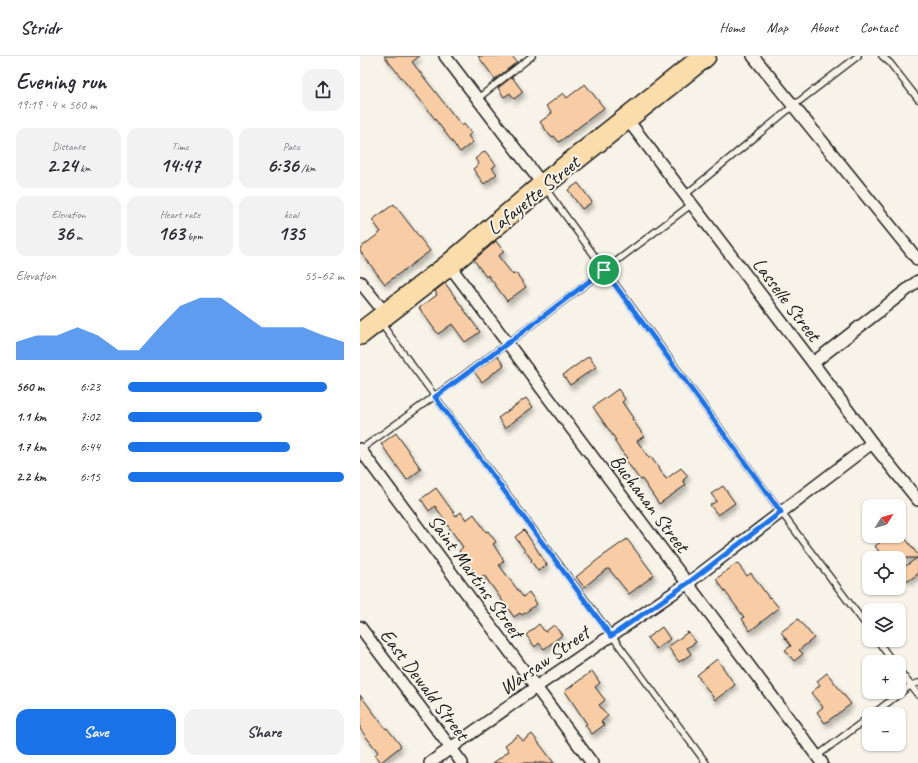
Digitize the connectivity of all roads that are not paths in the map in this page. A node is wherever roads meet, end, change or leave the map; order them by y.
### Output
1 (445, 56) edge
2 (532, 56) edge
3 (753, 56) edge
4 (858, 56) edge
5 (882, 56) edge
6 (696, 59) edge
7 (477, 99) junction
8 (918, 99) edge
9 (793, 106) junction
10 (627, 119) junction
11 (543, 186) junction
12 (685, 195) junction
13 (692, 204) junction
14 (918, 260) edge
15 (449, 265) junction
16 (604, 270) junction
17 (918, 280) edge
18 (360, 282) edge
19 (381, 316) junction
20 (360, 334) edge
21 (508, 343) junction
22 (813, 363) junction
23 (435, 397) junction
24 (872, 443) junction
25 (360, 450) edge
26 (918, 500) edge
27 (781, 512) junction
28 (688, 583) junction
29 (862, 620) edge
30 (360, 627) edge
31 (611, 636) junction
32 (906, 679) edge
33 (918, 683) edge
34 (911, 685) junction
35 (536, 687) junction
36 (918, 695) edge
37 (881, 707) edge
38 (862, 723) edge
39 (450, 748) junction
40 (820, 759) edge
41 (430, 763) edge
42 (462, 763) edge
43 (592, 763) edge
44 (706, 763) edge

1 - 7 street
2 - 7 lane
3 - 9 street
4 - 9 lane
5 - 8 lane
6 - 10 highway, Lafayette Street
7 - 11 street
9 - 12 lane
9 - 14 street
10 - 11 highway, Lafayette Street
10 - 12 street, Lasselle Street
11 - 15 highway, Lafayette Street
11 - 16 lane
12 - 13 street, Lasselle Street
13 - 16 lane
13 - 22 street, Lasselle Street
15 - 19 highway, Lafayette Street
15 - 21 street, Buchanan Street
16 - 21 lane
16 - 27 lane
17 - 22 street
18 - 19 street
19 - 20 highway, Lafayette Street
19 - 23 lane
21 - 23 lane
21 - 28 street, Buchanan Street
22 - 24 street, Lasselle Street
23 - 25 lane
23 - 31 lane
24 - 26 street, Lasselle Street
24 - 27 street, Warsaw Street
25 - 35 street, Saint Martins Street
27 - 28 street, Warsaw Street
27 - 29 lane
28 - 31 street, Warsaw Street
28 - 40 street, Buchanan Street
30 - 39 street, East Dewald Street
31 - 35 street, Warsaw Street
31 - 44 lane
32 - 34 lane
33 - 34 lane
34 - 36 lane
34 - 37 lane
35 - 39 street, Warsaw Street
35 - 43 street, Saint Martins Street
38 - 40 lane
39 - 41 street, Warsaw Street
39 - 42 street, East Dewald Street

